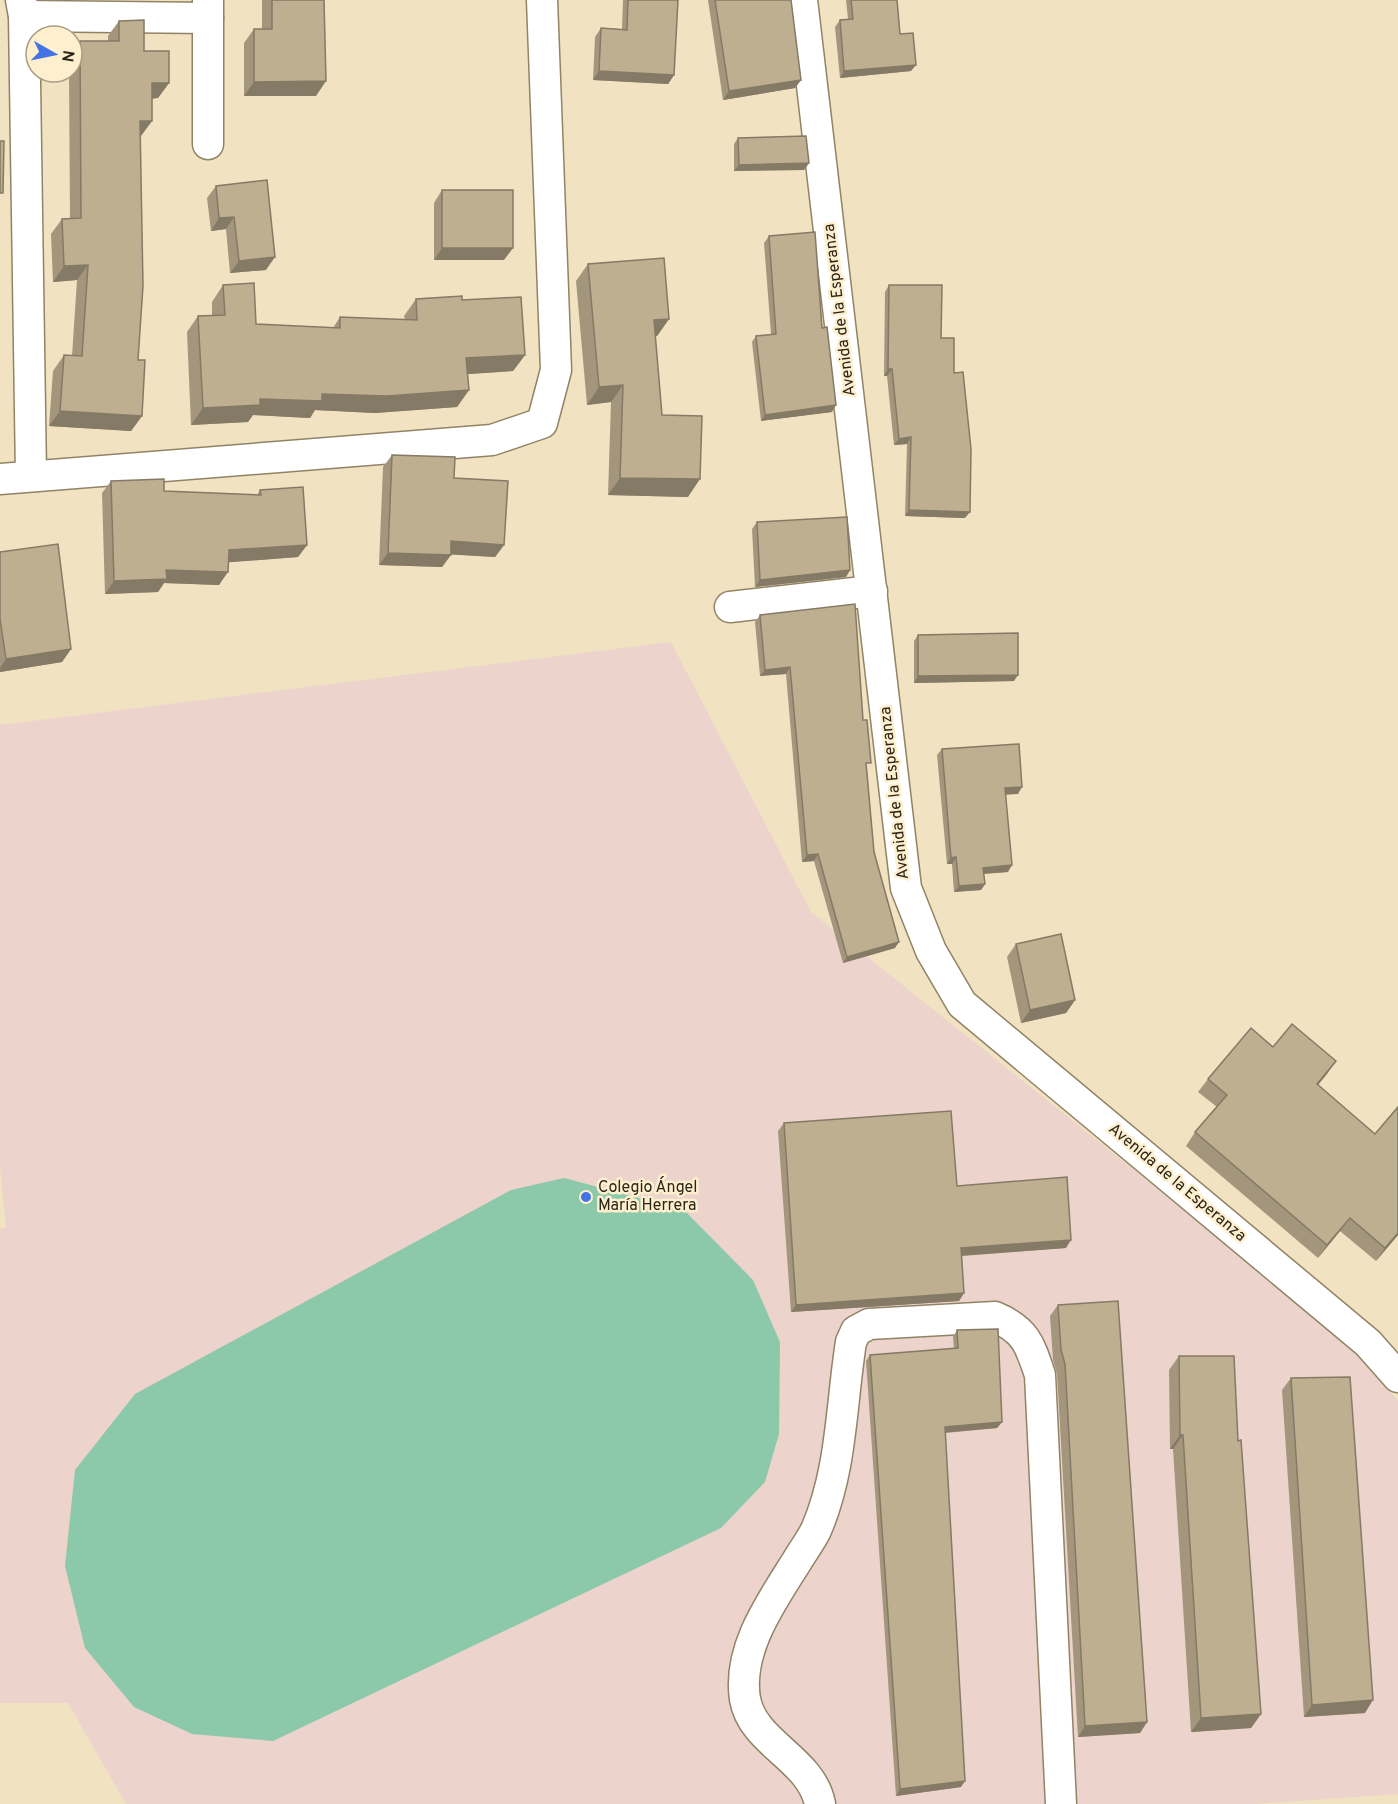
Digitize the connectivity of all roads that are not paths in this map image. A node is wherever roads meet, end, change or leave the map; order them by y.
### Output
1 (542, 0) edge
2 (802, 0) edge
3 (23, 8) edge
4 (208, 9) edge
5 (208, 144) dead end
6 (32, 476) junction
7 (0, 479) edge
8 (872, 591) junction
9 (730, 607) dead end
10 (1398, 1377) edge
11 (820, 1804) edge
12 (1061, 1804) edge

1 - 6 street
2 - 8 street, Avenida de la Esperanza
3 - 4 street
3 - 6 street
4 - 5 street
6 - 7 street
8 - 9 street
8 - 10 street, Avenida de la Esperanza
11 - 12 street

